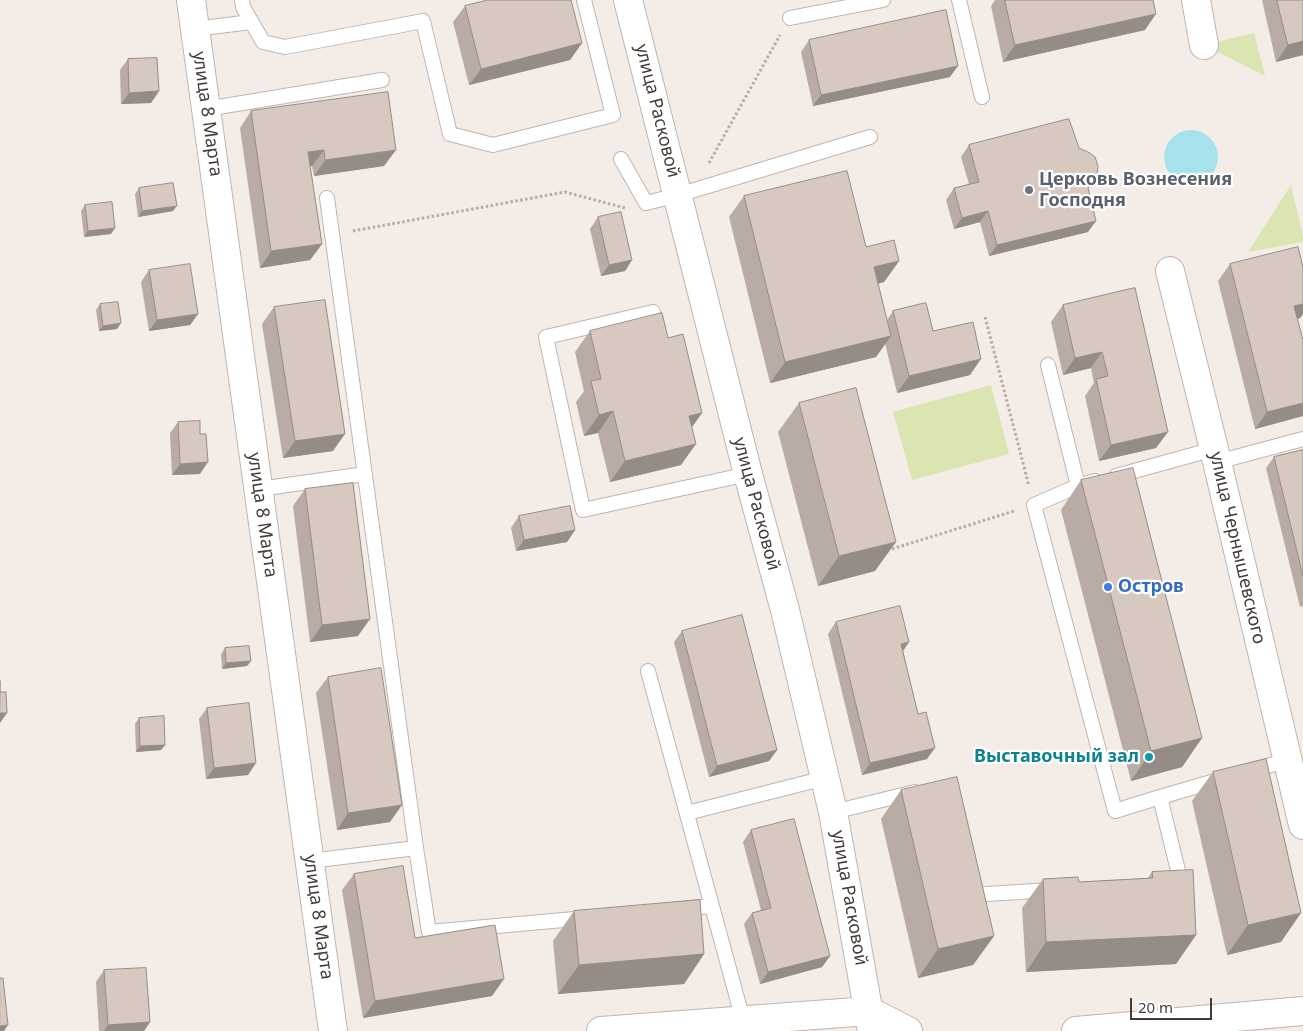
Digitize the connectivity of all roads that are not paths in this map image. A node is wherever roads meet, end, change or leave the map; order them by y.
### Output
1 (191, 0) edge
2 (242, 0) edge
3 (584, 0) edge
4 (628, 0) edge
5 (882, 0) edge
6 (959, 0) edge
7 (1196, 0) edge
8 (790, 18) road end
9 (251, 22) junction
10 (195, 29) junction
11 (1204, 45) dead end
12 (382, 80) dead end
13 (982, 97) dead end
14 (206, 109) junction
15 (870, 137) dead end
16 (621, 159) dead end
17 (686, 192) junction
18 (327, 198) dead end
19 (1170, 271) dead end
20 (653, 312) dead end
21 (1048, 365) dead end
22 (1303, 439) edge
23 (1216, 455) junction
24 (365, 474) junction
25 (748, 474) junction
26 (1078, 486) junction
27 (258, 489) junction
28 (648, 671) dead end
29 (1288, 760) junction
30 (824, 778) junction
31 (925, 790) edge
32 (1160, 797) junction
33 (687, 812) junction
34 (833, 812) junction
35 (1303, 825) edge
36 (416, 848) junction
37 (310, 861) junction
38 (966, 877) edge
39 (1162, 884) edge
40 (1066, 890) edge
41 (712, 906) junction
42 (673, 910) edge
43 (595, 917) edge
44 (1303, 1011) edge
45 (744, 1020) junction
46 (871, 1021) edge
47 (671, 1028) edge
48 (333, 1031) edge
49 (601, 1031) edge
50 (908, 1031) edge
51 (1076, 1031) edge

1 - 10 street, улица 8 Марта
2 - 9 lane
3 - 9 lane
4 - 17 street, улица Расковой
5 - 8 lane
6 - 13 lane
7 - 11 street
9 - 10 lane
10 - 14 street, улица 8 Марта
12 - 14 lane
14 - 27 street, улица 8 Марта
15 - 17 lane
16 - 17 lane
17 - 25 street, улица Расковой
18 - 24 lane
19 - 23 street, улица Чернышевского
20 - 25 lane
21 - 26 lane
22 - 23 lane
23 - 26 lane
23 - 29 street, улица Чернышевского
24 - 27 lane
24 - 36 lane
25 - 30 street, улица Расковой
26 - 32 lane
27 - 37 street, улица 8 Марта
28 - 33 lane
29 - 32 lane
29 - 35 street, улица Чернышевского
30 - 33 lane
30 - 34 street, улица Расковой
31 - 34 lane
32 - 39 lane
33 - 41 lane
34 - 46 street, улица Расковой
36 - 37 lane
36 - 43 lane
37 - 48 street, улица 8 Марта
38 - 40 lane
41 - 42 lane
41 - 45 lane
44 - 51 street
45 - 46 street
45 - 47 street
46 - 50 street
47 - 49 street

